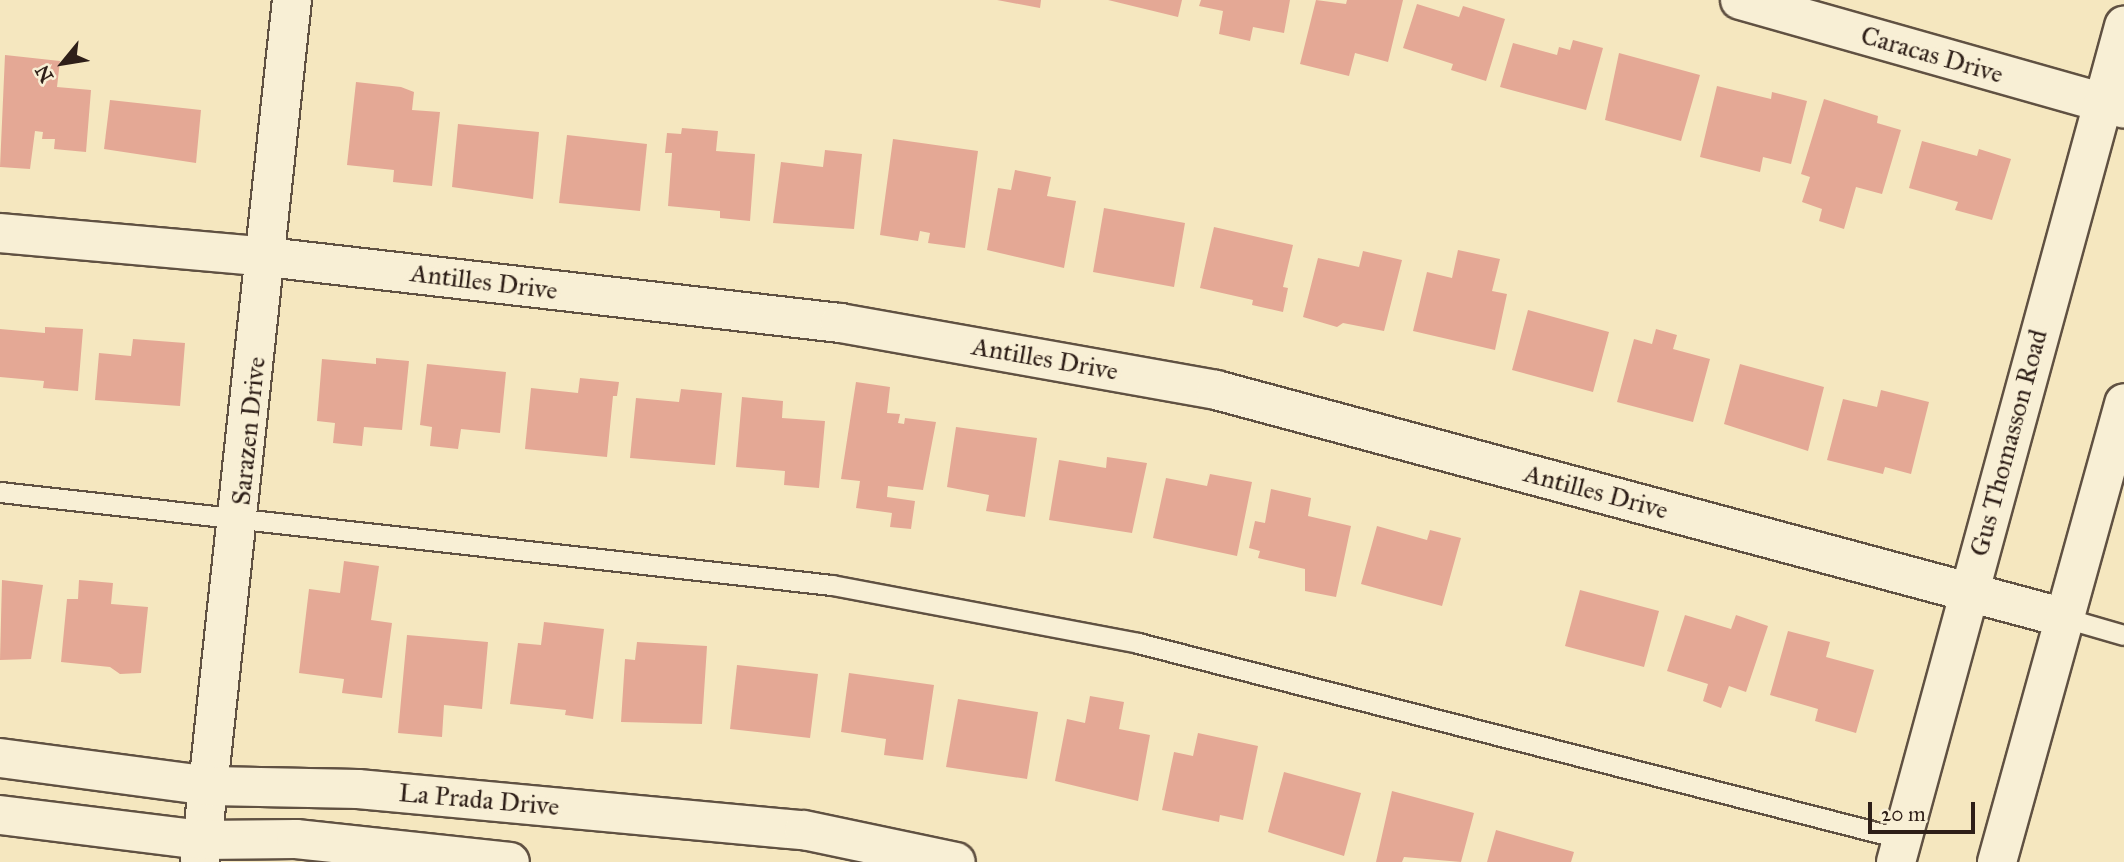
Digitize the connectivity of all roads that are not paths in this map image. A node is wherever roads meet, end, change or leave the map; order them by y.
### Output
1 (292, 0) edge
2 (1740, 0) edge
3 (2124, 26) edge
4 (2113, 106) edge
5 (0, 233) edge
6 (267, 257) junction
7 (2124, 403) edge
8 (2117, 453) edge
9 (0, 492) edge
10 (239, 520) junction
11 (1968, 592) junction
12 (2065, 618) junction
13 (2124, 635) edge
14 (0, 758) edge
15 (211, 786) junction
16 (0, 815) edge
17 (1900, 850) edge
18 (201, 851) edge
19 (510, 862) edge
20 (956, 862) edge
21 (1997, 862) edge

1 - 6 street, Sarazen Drive
2 - 4 street, Caracas Drive
3 - 4 street, Gus Thomasson Road
4 - 11 street, Gus Thomasson Road
5 - 6 street, Antilles Drive
6 - 10 street, Sarazen Drive
6 - 11 street, Antilles Drive
7 - 8 street
8 - 12 street
9 - 10 lane
10 - 15 street, Sarazen Drive
10 - 17 lane
11 - 12 street, Antilles Drive
11 - 17 street, Gus Thomasson Road
12 - 13 lane
12 - 21 street
14 - 15 street, La Prada Drive
15 - 18 street, Sarazen Drive
15 - 20 street, La Prada Drive
16 - 18 street
18 - 19 street

